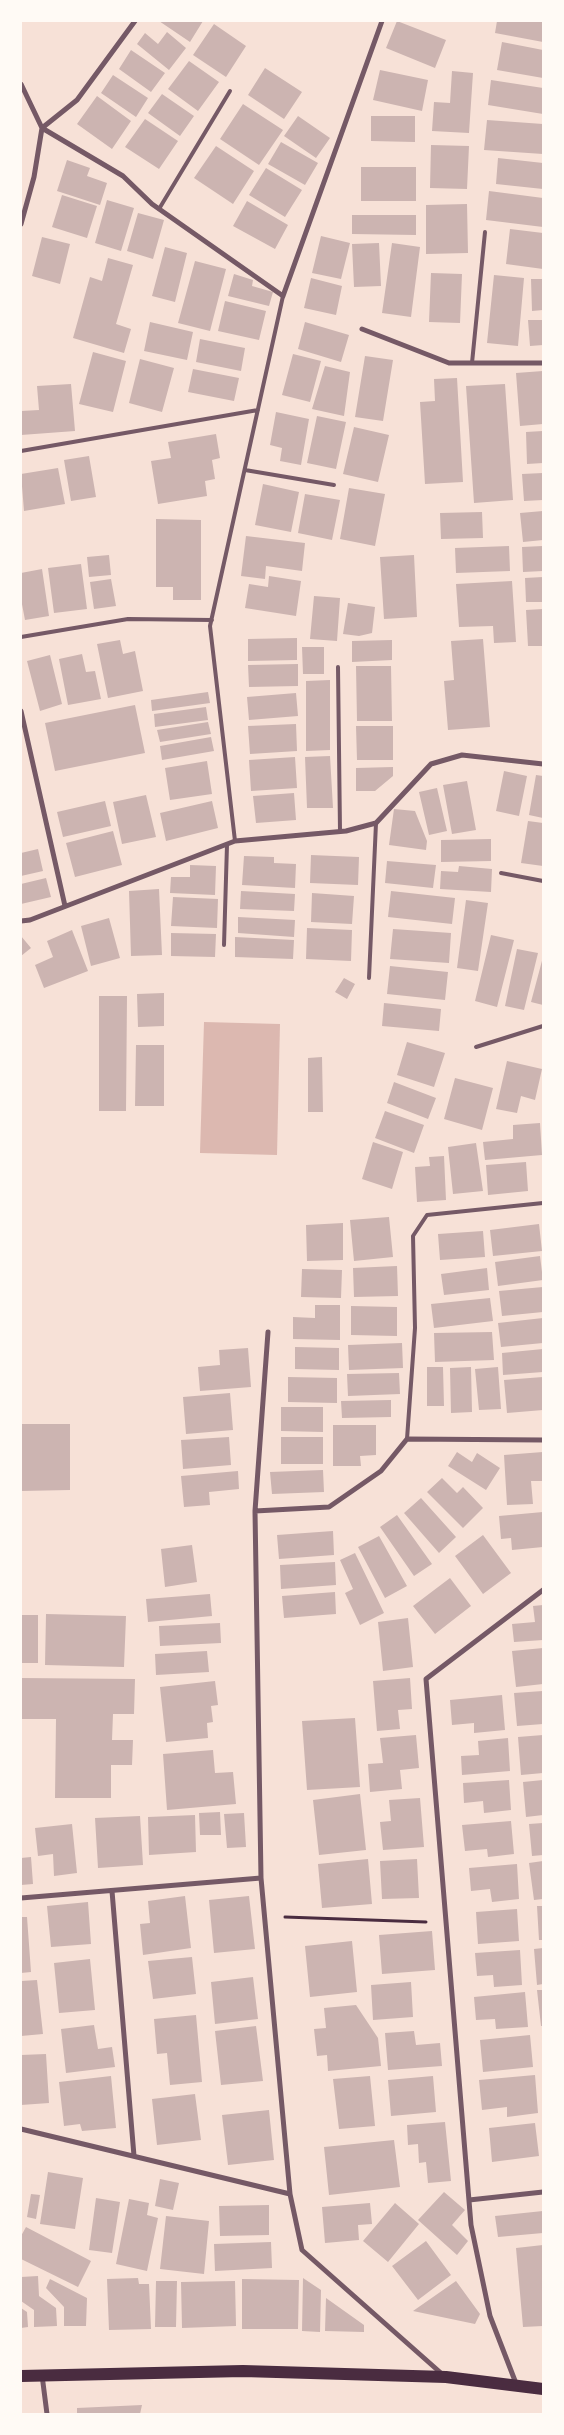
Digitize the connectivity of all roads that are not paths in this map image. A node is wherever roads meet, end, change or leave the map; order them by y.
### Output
1 (135, 21) edge
2 (382, 21) edge
3 (21, 84) edge
4 (230, 91) dead end
5 (42, 128) junction
6 (159, 208) junction
7 (21, 224) edge
8 (485, 232) dead end
9 (283, 296) junction
10 (362, 329) dead end
11 (472, 363) junction
12 (543, 363) edge
13 (258, 410) junction
14 (21, 451) edge
15 (244, 470) junction
16 (334, 485) dead end
17 (212, 620) junction
18 (21, 637) edge
19 (338, 667) dead end
20 (21, 711) edge
21 (543, 764) edge
22 (376, 823) junction
23 (340, 831) junction
24 (235, 841) junction
25 (227, 845) junction
26 (501, 873) dead end
27 (543, 881) edge
28 (65, 906) junction
29 (21, 921) edge
30 (224, 945) dead end
31 (369, 978) dead end
32 (543, 1026) edge
33 (476, 1047) dead end
34 (543, 1203) edge
35 (268, 1332) dead end
36 (407, 1439) junction
37 (543, 1440) edge
38 (255, 1511) junction
39 (543, 1590) edge
40 (261, 1878) junction
41 (112, 1891) junction
42 (21, 1898) edge
43 (21, 2129) edge
44 (134, 2156) junction
45 (543, 2192) edge
46 (290, 2194) junction
47 (469, 2200) junction
48 (42, 2375) junction
49 (21, 2376) edge
50 (446, 2377) junction
51 (517, 2386) junction
52 (543, 2389) edge
53 (47, 2414) edge

1 - 5 street
2 - 9 street
3 - 5 street
4 - 6 lane
5 - 6 street
5 - 7 street
6 - 9 street
8 - 11 lane
9 - 13 lane
10 - 11 street
11 - 12 street
13 - 14 lane
13 - 15 lane
15 - 16 lane
15 - 17 lane
17 - 18 lane
17 - 24 lane
19 - 23 lane
20 - 28 street
21 - 22 street
22 - 23 street
22 - 31 lane
23 - 24 street
24 - 25 street
25 - 28 street
25 - 30 lane
26 - 27 lane
28 - 29 street
32 - 33 lane
34 - 36 lane
35 - 38 street
36 - 37 street
36 - 38 street
38 - 40 street
39 - 47 street
40 - 41 street
40 - 46 street
41 - 42 street
41 - 44 street
43 - 44 street
44 - 46 street
45 - 47 street
46 - 50 street
47 - 51 street
48 - 49 main road
48 - 50 main road
48 - 53 street
50 - 51 main road
51 - 52 main road

